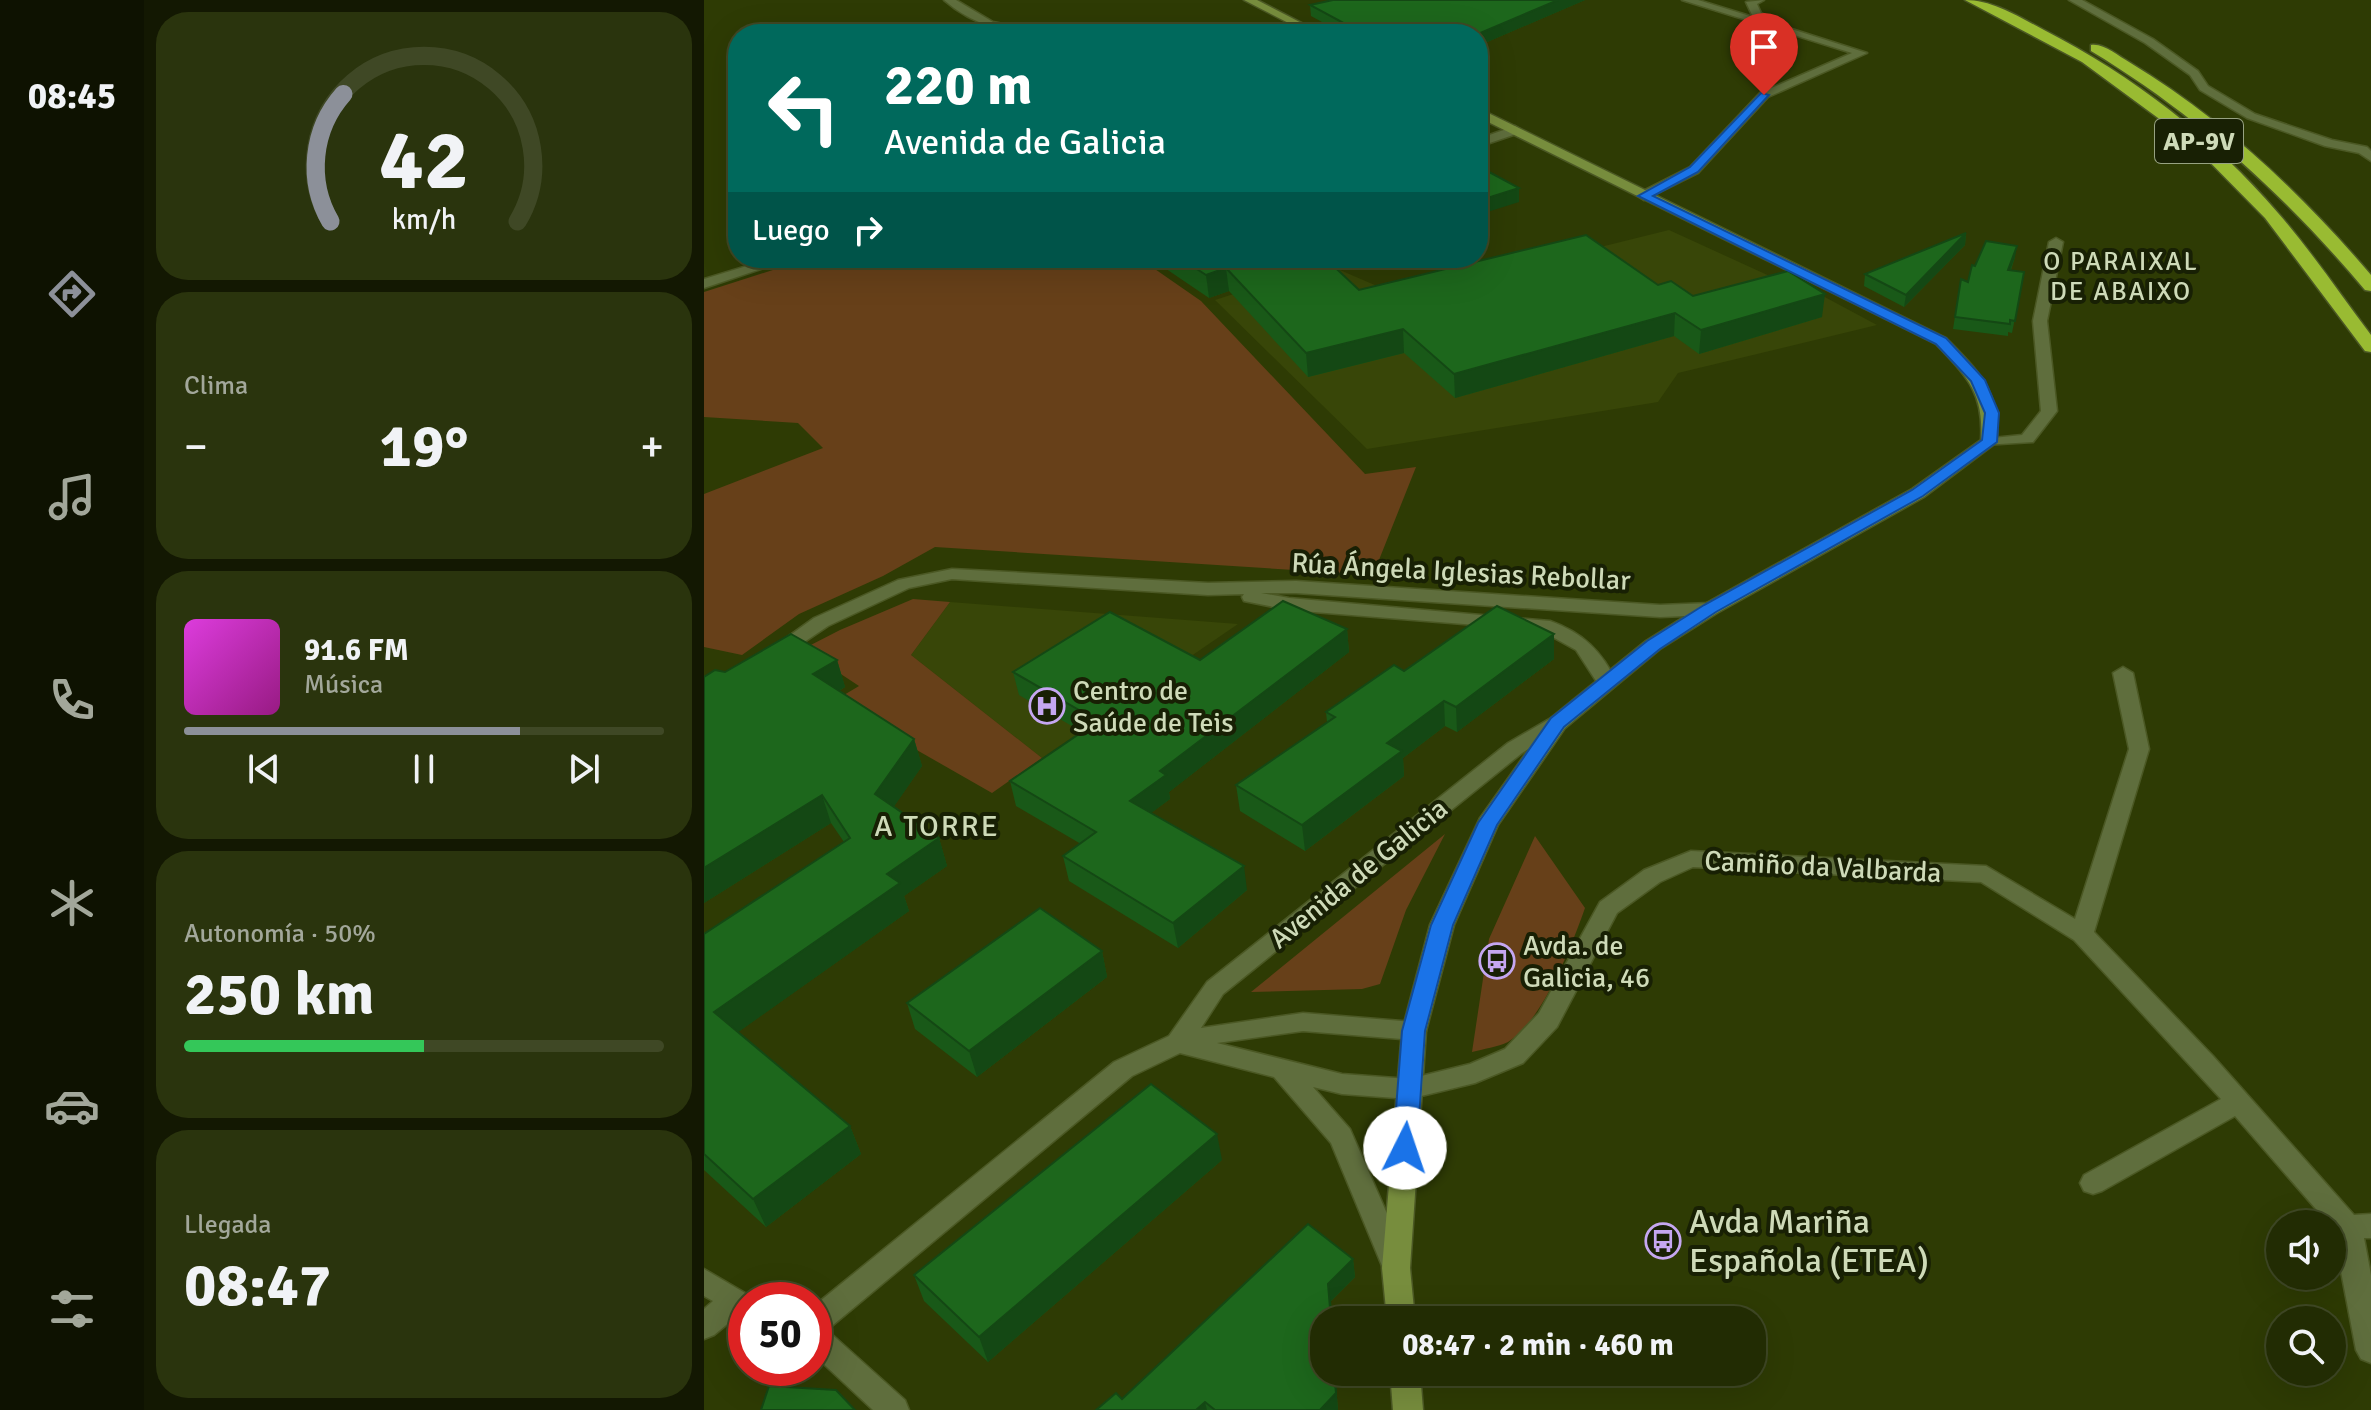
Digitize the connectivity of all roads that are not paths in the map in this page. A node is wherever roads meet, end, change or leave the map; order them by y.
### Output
1 (949, 0) edge
2 (1249, 0) edge
3 (1687, 0) edge
4 (1759, 0) edge
5 (1971, 0) edge
6 (2003, 0) edge
7 (2074, 0) edge
8 (988, 24) edge
9 (1298, 24) edge
10 (1790, 31) junction
11 (1488, 117) edge
12 (1515, 130) junction
13 (1488, 139) edge
14 (2371, 157) edge
15 (1644, 196) junction
16 (2056, 242) dead end
17 (755, 268) edge
18 (704, 284) edge
19 (2371, 286) edge
20 (2371, 347) edge
21 (1989, 442) junction
22 (1208, 589) junction
23 (1710, 609) junction
24 (756, 666) edge
25 (2123, 673) dead end
26 (1607, 683) junction
27 (1558, 723) junction
28 (2082, 934) junction
29 (1414, 1031) junction
30 (1178, 1043) junction
31 (1282, 1069) junction
32 (1409, 1089) junction
33 (2238, 1102) junction
34 (2093, 1183) dead end
35 (2360, 1227) edge
36 (1396, 1268) junction
37 (704, 1281) edge
38 (728, 1296) edge
39 (1400, 1306) edge
40 (832, 1308) edge
41 (728, 1311) edge
42 (704, 1326) edge
43 (2371, 1350) edge
44 (832, 1352) edge
45 (1406, 1386) edge
46 (894, 1410) edge
47 (1408, 1410) edge

1 - 8 street
2 - 9 main road
3 - 10 street
4 - 10 street
5 - 20 highway, AP-9V
6 - 19 highway, AP-9V
7 - 14 street
10 - 15 street
11 - 12 main road
12 - 13 street
12 - 15 main road
15 - 21 main road
16 - 21 street
17 - 18 street
21 - 23 main road, Avenida de Galicia
22 - 23 street, Rúa Ángela Iglesias Rebollar
22 - 24 street, Rúa Ángela Iglesias Rebollar
22 - 26 street, Rúa Ángela Iglesias Rebollar
23 - 26 main road, Avenida de Galicia
25 - 28 street
26 - 27 main road, Avenida de Galicia
27 - 29 main road, Avenida de Galicia
27 - 30 street, Avenida de Galicia
28 - 32 street, Camiño da Valbarda
28 - 33 street, Camiño da Valbarda
29 - 30 street
29 - 32 main road, Avenida de Galicia
30 - 31 street
30 - 40 street
31 - 32 street
31 - 36 street, Avenida de Galicia
32 - 36 main road, Avenida de Galicia
33 - 34 street
33 - 35 street, Camiño da Valbarda
35 - 43 street, Camiño da Valbarda
36 - 39 main road, Avenida de Galicia
37 - 38 street
41 - 42 street
44 - 46 street
45 - 47 main road

